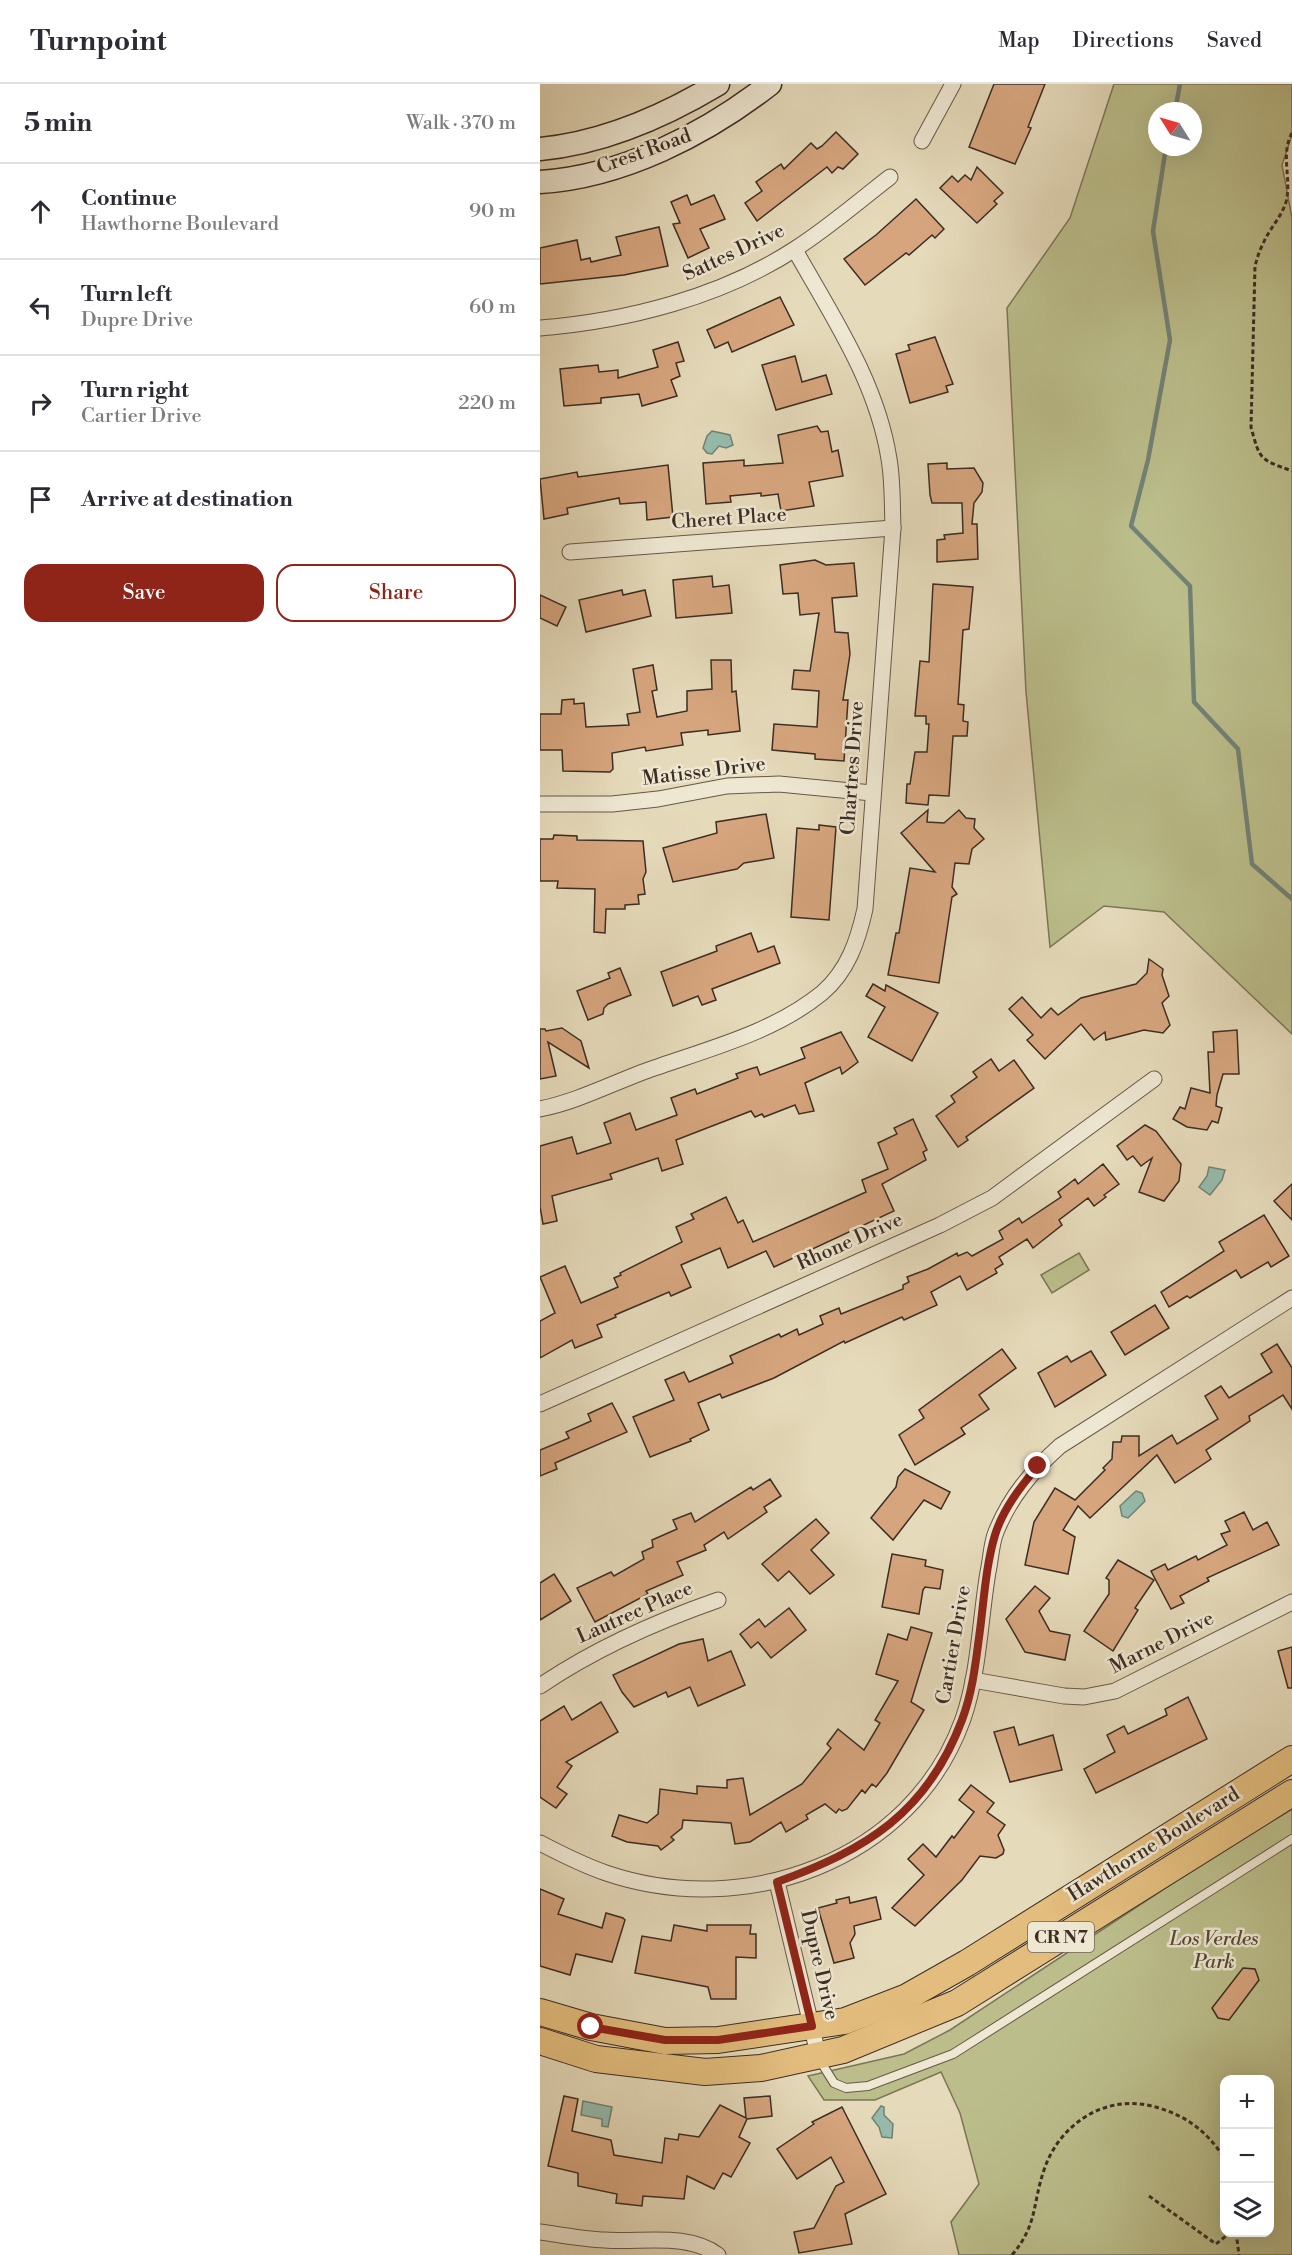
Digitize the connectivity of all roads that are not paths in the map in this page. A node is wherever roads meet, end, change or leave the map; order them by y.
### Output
1 (718, 84) edge
2 (770, 84) edge
3 (953, 84) edge
4 (922, 141) dead end
5 (540, 149) edge
6 (890, 177) dead end
7 (540, 182) edge
8 (795, 250) junction
9 (540, 328) edge
10 (892, 528) junction
11 (570, 552) dead end
12 (872, 793) junction
13 (540, 804) edge
14 (1154, 1079) dead end
15 (540, 1109) edge
16 (1292, 1298) edge
17 (540, 1404) edge
18 (718, 1600) dead end
19 (1292, 1602) edge
20 (973, 1680) junction
21 (540, 1686) edge
22 (1292, 1759) edge
23 (1292, 1793) edge
24 (1292, 1839) edge
25 (540, 1843) edge
26 (777, 1882) junction
27 (540, 2012) edge
28 (812, 2026) junction
29 (540, 2041) edge
30 (819, 2058) junction
31 (540, 2232) edge
32 (718, 2255) edge

1 - 5 main road, Crest Road
2 - 7 main road, Crest Road
3 - 4 street
6 - 8 street, Sattes Drive
8 - 9 street, Sattes Drive
8 - 10 street, Chartres Drive
10 - 11 street, Cheret Place
10 - 12 street, Chartres Drive
12 - 13 street, Matisse Drive
12 - 15 street, Chartres Drive
14 - 17 street, Rhone Drive
16 - 20 street, Cartier Drive
18 - 21 street, Lautrec Place
19 - 20 street, Marne Drive
20 - 26 street, Cartier Drive
22 - 28 main road, Hawthorne Boulevard / CR N7
23 - 30 main road, Hawthorne Boulevard / CR N7
24 - 30 lane
25 - 26 street, Cartier Drive
26 - 28 street, Dupre Drive
27 - 28 main road, Hawthorne Boulevard / CR N7
28 - 30 street, Dupre Drive
29 - 30 main road, Hawthorne Boulevard / CR N7
31 - 32 street

